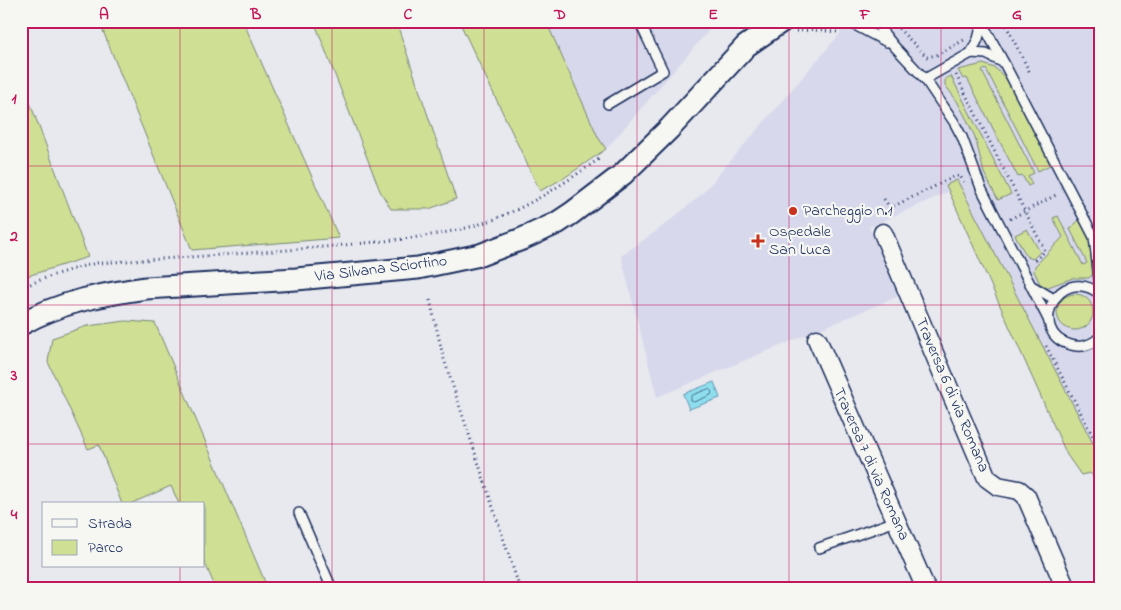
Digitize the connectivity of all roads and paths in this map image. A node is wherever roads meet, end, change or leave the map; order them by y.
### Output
1 (639, 21) edge
2 (756, 21) edge
3 (847, 21) edge
4 (874, 21) edge
5 (892, 21) edge
6 (1004, 21) edge
7 (982, 22) edge
8 (788, 26) edge
9 (838, 32) dead end
10 (968, 37) dead end
11 (746, 46) junction
12 (894, 46) junction
13 (971, 53) junction
14 (1004, 63) junction
15 (954, 72) dead end
16 (1030, 73) dead end
17 (925, 79) junction
18 (608, 104) dead end
19 (600, 159) dead end
20 (966, 186) dead end
21 (1070, 188) junction
22 (884, 199) dead end
23 (1024, 211) junction
24 (1008, 220) dead end
25 (883, 233) dead end
26 (1030, 265) dead end
27 (1032, 286) junction
28 (21, 288) edge
29 (1100, 288) edge
30 (1100, 294) edge
31 (1054, 299) junction
32 (430, 300) dead end
33 (1049, 322) junction
34 (21, 324) edge
35 (1100, 337) edge
36 (817, 339) dead end
37 (1046, 345) dead end
38 (1100, 450) edge
39 (299, 513) dead end
40 (896, 521) junction
41 (819, 548) dead end
42 (332, 589) edge
43 (520, 589) edge
44 (926, 589) edge
45 (1066, 589) edge

1 - 18 lane
2 - 11 street
3 - 12 lane
4 - 12 lane
5 - 10 path
6 - 16 path
7 - 13 lane
7 - 14 lane
8 - 9 path
8 - 11 street, Via Silvana Sciortino
11 - 34 street, Via Silvana Sciortino
12 - 17 lane
13 - 14 lane
13 - 17 lane
14 - 21 lane
15 - 23 path
17 - 27 lane
19 - 28 path
20 - 22 path
21 - 23 path
21 - 29 lane
23 - 24 path
23 - 26 path
25 - 45 street, Traversa 6 di via Romana
27 - 31 lane
27 - 33 lane
30 - 31 lane
31 - 33 lane
32 - 43 path
33 - 35 lane
36 - 40 street, Traversa 7 di via Romana
37 - 38 path
39 - 42 lane
40 - 41 lane
40 - 44 street, Traversa 7 di via Romana

